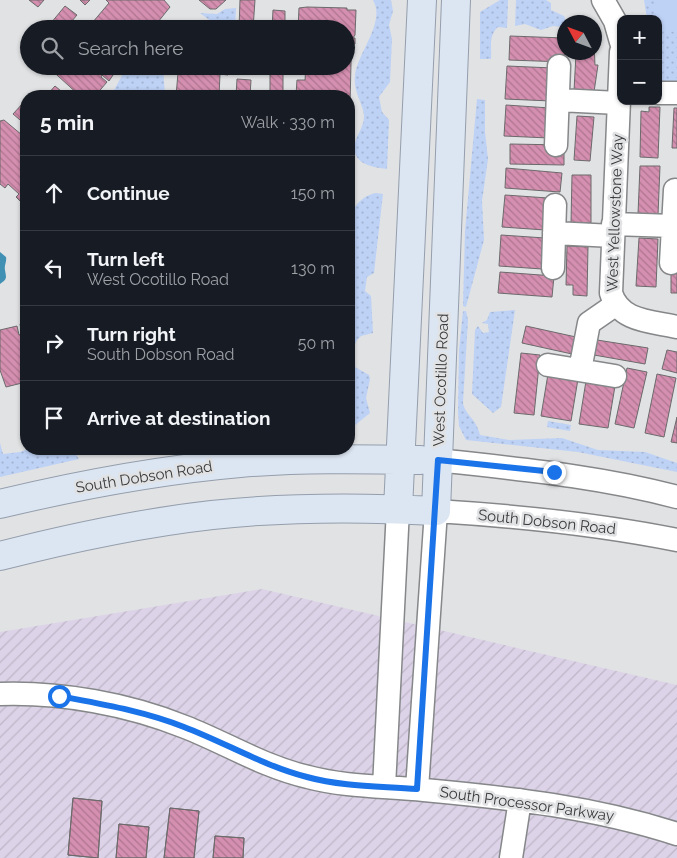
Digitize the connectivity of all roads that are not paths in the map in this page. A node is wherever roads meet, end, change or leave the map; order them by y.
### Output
1 (422, 0) edge
2 (456, 0) edge
3 (603, 0) edge
4 (617, 28) edge
5 (560, 66) dead end
6 (662, 93) edge
7 (677, 94) edge
8 (617, 96) edge
9 (558, 100) junction
10 (620, 105) edge
11 (556, 145) dead end
12 (675, 190) dead end
13 (555, 205) dead end
14 (673, 226) junction
15 (613, 230) junction
16 (554, 233) junction
17 (671, 263) dead end
18 (552, 268) dead end
19 (615, 305) junction
20 (677, 327) edge
21 (548, 365) dead end
22 (580, 370) junction
23 (615, 376) dead end
24 (402, 460) junction
25 (438, 460) junction
26 (677, 496) edge
27 (0, 504) edge
28 (398, 509) junction
29 (436, 511) junction
30 (677, 540) edge
31 (0, 556) edge
32 (0, 694) edge
33 (384, 787) junction
34 (417, 789) junction
35 (520, 800) junction
36 (677, 834) edge
37 (511, 858) edge

1 - 24 main road
2 - 25 main road, West Ocotillo Road
3 - 4 street
5 - 9 street
6 - 7 street
8 - 9 street
9 - 11 street
10 - 15 street, West Yellowstone Way
12 - 14 street
13 - 16 street
14 - 15 street
14 - 17 street
15 - 16 street
15 - 19 street, West Yellowstone Way
16 - 18 street
19 - 20 street, West Yellowstone Way
19 - 22 street
21 - 22 street
22 - 23 street
24 - 25 main road, South Dobson Road
24 - 27 main road, South Dobson Road
24 - 28 main road
25 - 26 street, South Dobson Road
25 - 29 main road, West Ocotillo Road
28 - 29 main road, South Dobson Road
28 - 31 main road, South Dobson Road
28 - 33 street
29 - 30 street, South Dobson Road
29 - 34 street, West Ocotillo Road
32 - 33 street, South Processor Parkway
33 - 34 street, South Processor Parkway
34 - 35 street, South Processor Parkway
35 - 36 street, South Processor Parkway
35 - 37 street

